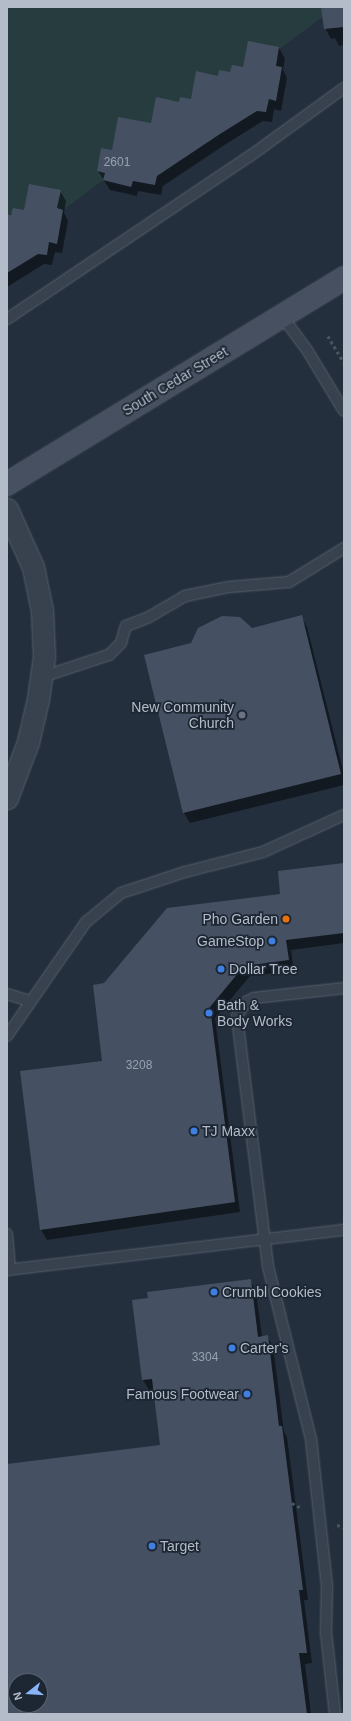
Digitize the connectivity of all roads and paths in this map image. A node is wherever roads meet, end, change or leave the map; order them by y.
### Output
1 (344, 88) edge
2 (344, 278) edge
3 (282, 316) junction
4 (7, 319) edge
5 (328, 336) dead end
6 (344, 363) edge
7 (344, 411) edge
8 (7, 484) edge
9 (7, 509) edge
10 (344, 548) edge
11 (42, 677) junction
12 (7, 798) edge
13 (344, 815) edge
14 (344, 988) edge
15 (7, 994) edge
16 (30, 1001) junction
17 (7, 1036) edge
18 (344, 1230) edge
19 (7, 1234) edge
20 (267, 1241) junction
21 (9, 1270) edge
22 (335, 1714) edge

1 - 4 lane
2 - 3 main road, South Cedar Street
3 - 7 lane
3 - 8 main road, South Cedar Street
5 - 6 path
9 - 11 street
10 - 11 lane
11 - 12 street
13 - 16 lane
14 - 20 lane
15 - 16 lane
16 - 17 lane
18 - 20 lane
19 - 21 lane
20 - 21 lane
20 - 22 lane

